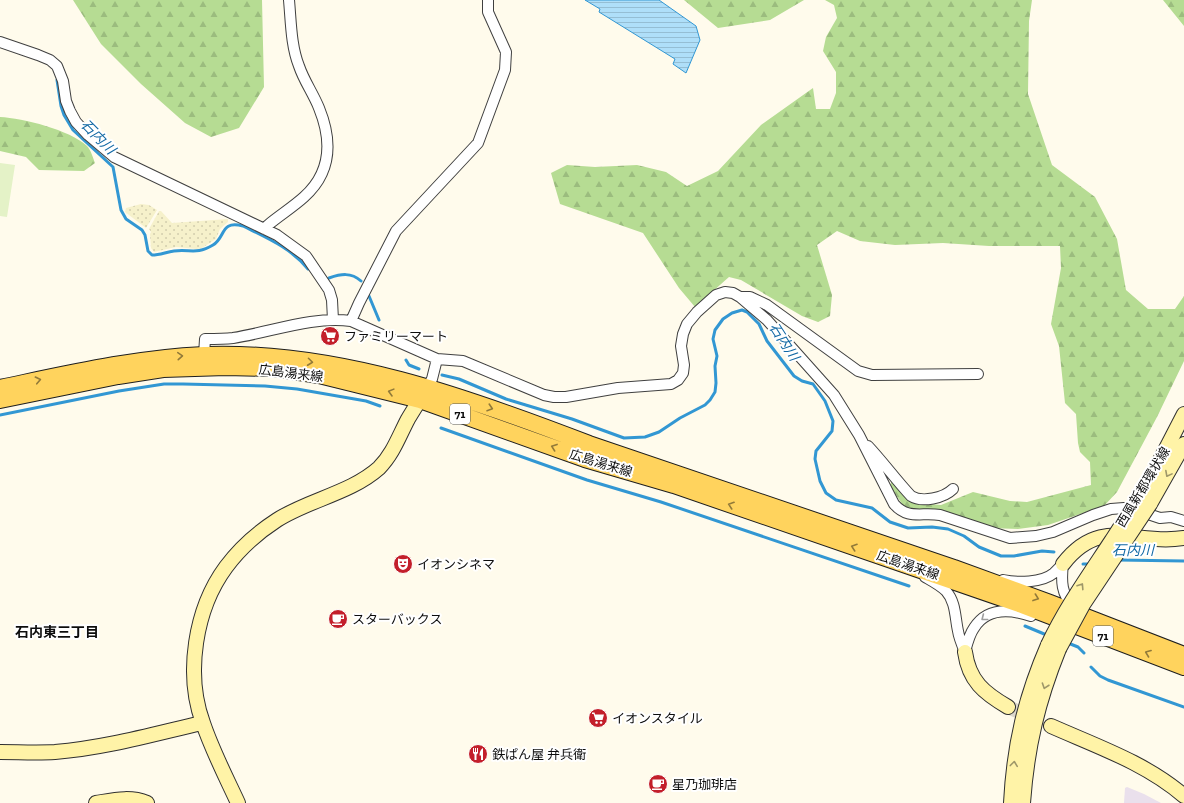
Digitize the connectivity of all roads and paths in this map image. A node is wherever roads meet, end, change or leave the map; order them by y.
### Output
1 (289, 0) edge
2 (488, 0) edge
3 (0, 42) edge
4 (264, 229) junction
5 (740, 297) junction
6 (333, 320) junction
7 (351, 321) junction
8 (204, 355) junction
9 (437, 359) junction
10 (978, 374) dead end
11 (0, 388) edge
12 (423, 394) junction
13 (0, 400) edge
14 (1184, 414) edge
15 (859, 435) junction
16 (1184, 444) edge
17 (953, 489) dead end
18 (1144, 501) junction
19 (1184, 521) edge
20 (1184, 538) edge
21 (904, 564) junction
22 (1063, 564) junction
23 (974, 575) junction
24 (1081, 615) junction
25 (1114, 640) junction
26 (1054, 647) junction
27 (965, 652) junction
28 (1184, 655) edge
29 (1184, 668) edge
30 (1008, 707) tunnel mouth
31 (202, 723) junction
32 (1051, 726) tunnel mouth
33 (0, 752) edge
34 (1184, 796) edge
35 (96, 803) edge
36 (147, 803) edge
37 (238, 803) edge
38 (1010, 803) edge
39 (1023, 803) edge

1 - 4 street
2 - 7 street
3 - 4 street
4 - 6 street
5 - 9 street
5 - 10 street
5 - 15 street
6 - 7 street
6 - 8 street
7 - 9 street
11 -> 8 main road, 広島湯来線 / 71
8 -> 12 main road, 広島湯来線 / 71
9 - 12 street
12 -> 13 main road, 広島湯来線 / 71
21 -> 12 main road, 広島湯来線 / 71
12 -> 23 main road, 広島湯来線 / 71
12 - 31 street
14 - 18 street, 西風新都環状線
15 - 17 street
15 - 19 street
16 -> 18 street, 西風新都環状線
18 - 26 street, 西風新都環状線, bridge
20 - 22 street
21 - 25 main road, 広島湯来線 / 71
21 - 27 street
22 - 23 street
22 - 24 street
23 -> 24 main road, 広島湯来線 / 71
24 - 28 main road, 広島湯来線 / 71
25 -> 27 street
29 -> 25 main road, 広島湯来線 / 71
38 -> 26 street, 西風新都環状線
26 -> 39 street, 西風新都環状線
27 - 30 street
31 - 33 street
31 - 37 street
32 - 34 street
35 - 36 street

